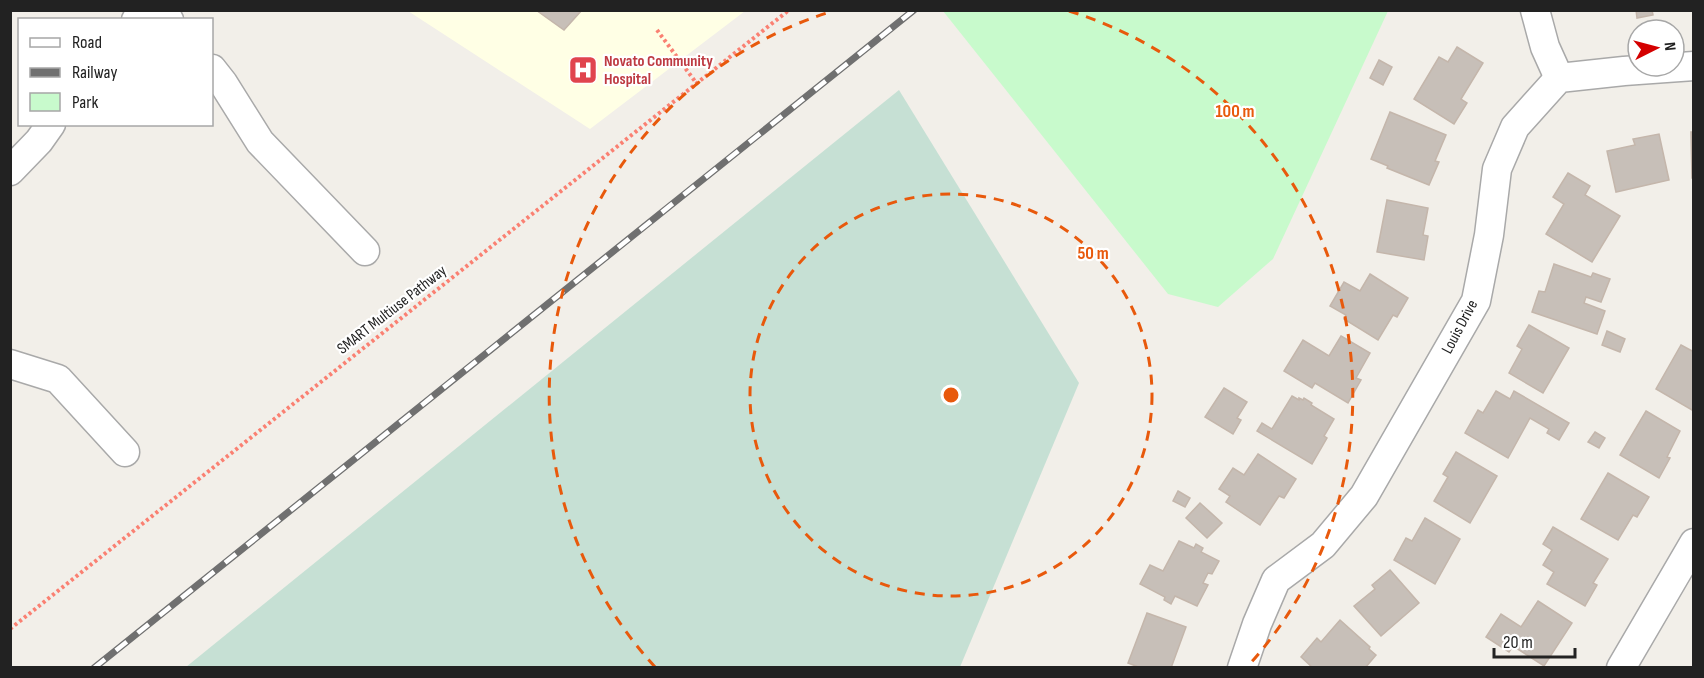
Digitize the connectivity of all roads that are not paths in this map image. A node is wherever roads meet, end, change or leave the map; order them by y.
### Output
1 (1533, 11) edge
2 (1694, 66) edge
3 (213, 70) edge
4 (1559, 78) junction
5 (50, 126) edge
6 (10, 171) edge
7 (365, 251) dead end
8 (10, 364) edge
9 (125, 452) dead end
10 (1694, 543) edge
11 (1242, 668) edge
12 (1621, 668) edge

1 - 4 street
2 - 4 street
3 - 7 street
4 - 11 street, Louis Drive
5 - 6 street
8 - 9 street
10 - 12 street

